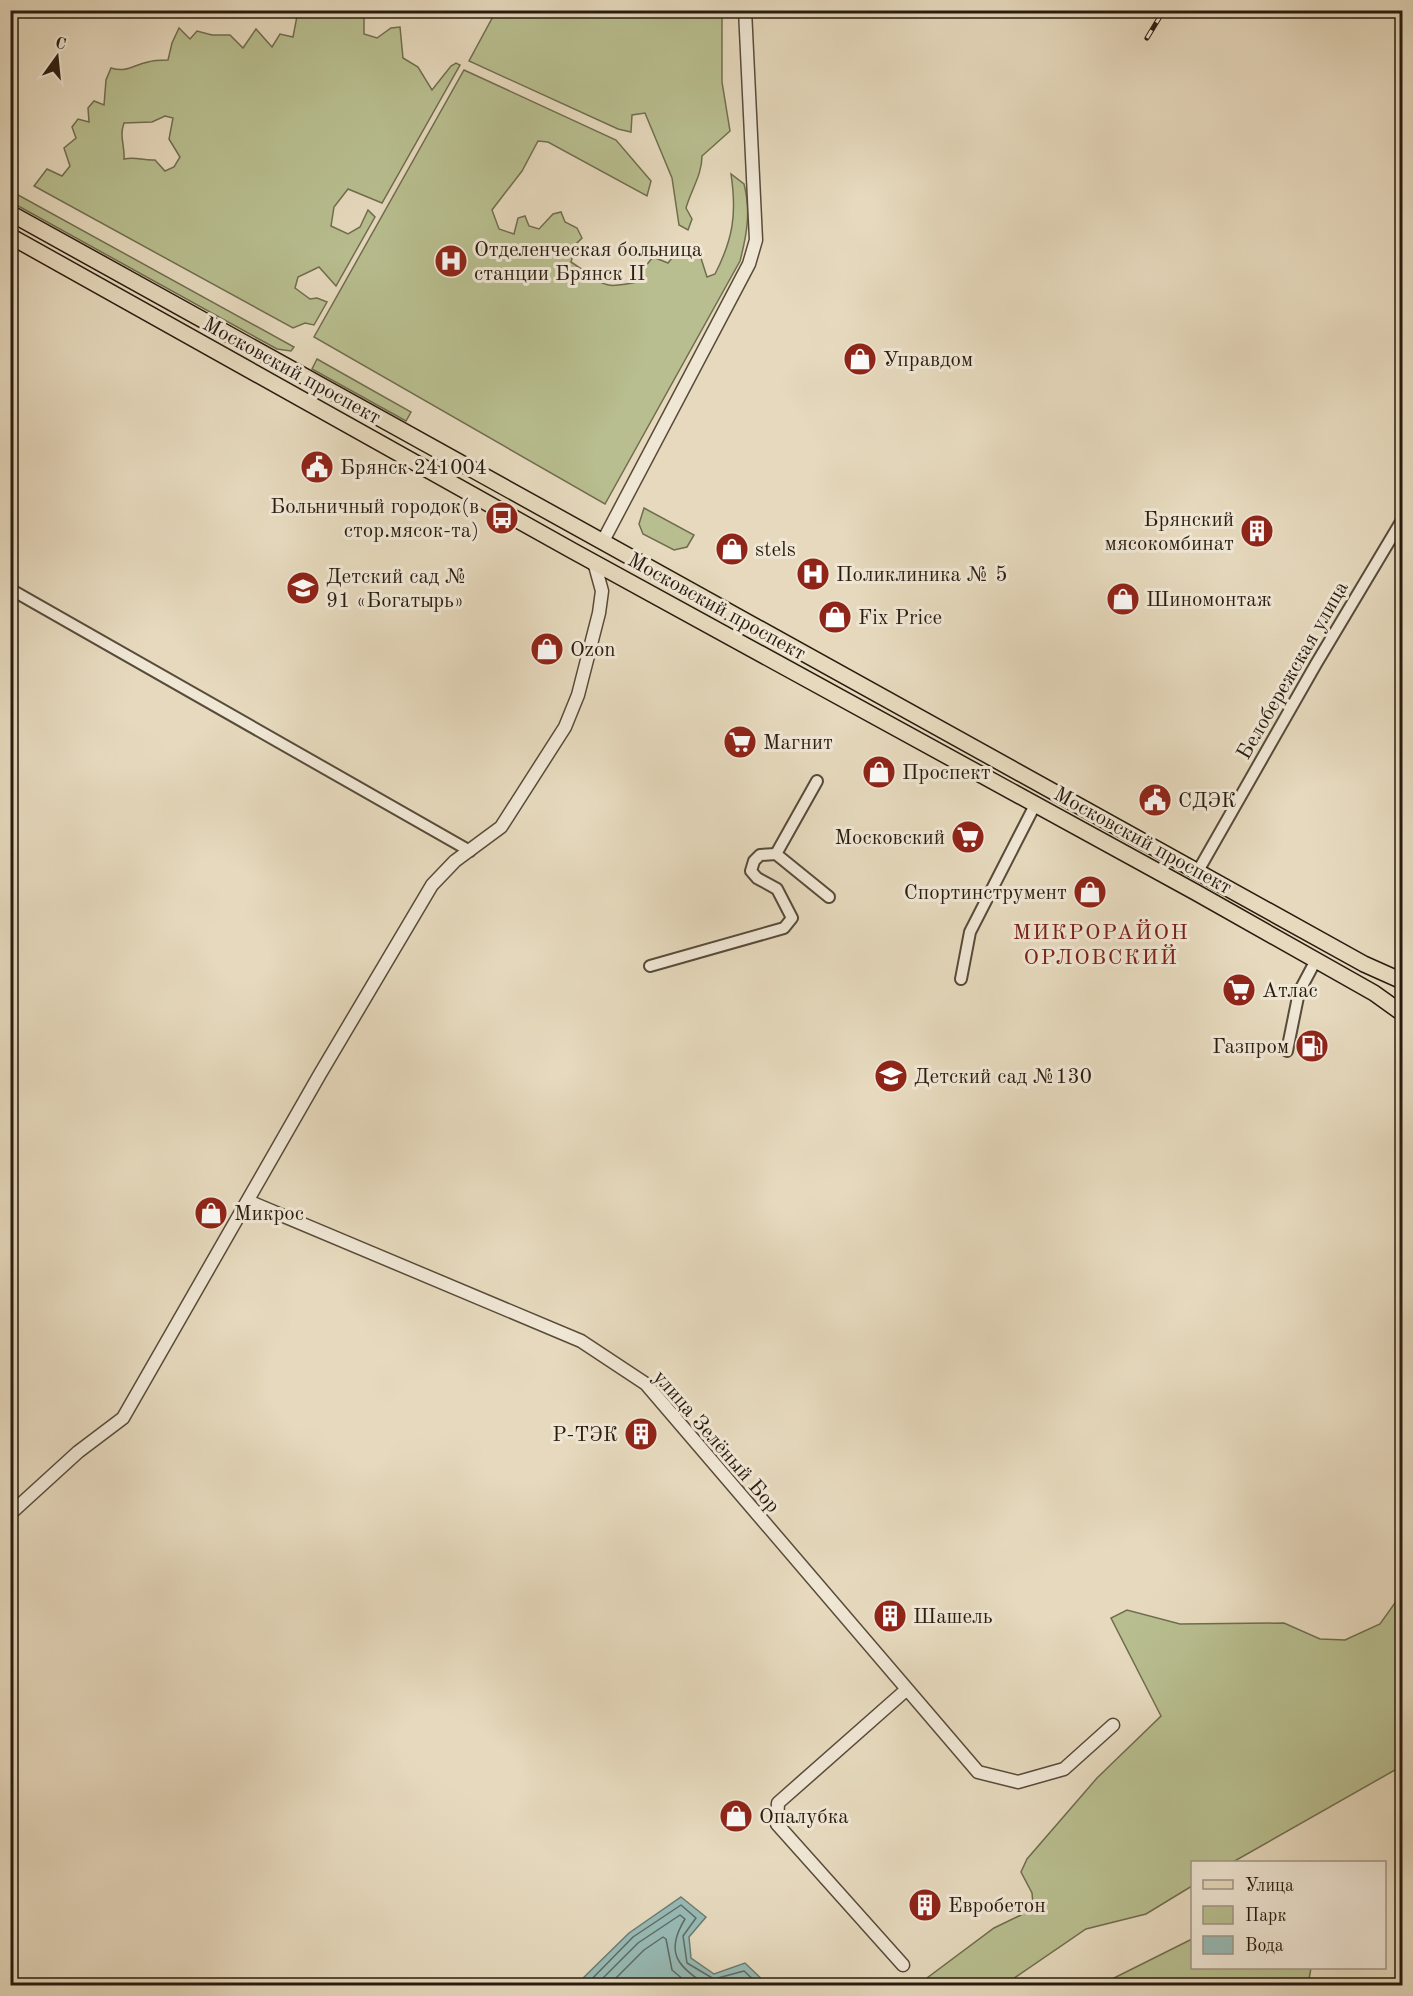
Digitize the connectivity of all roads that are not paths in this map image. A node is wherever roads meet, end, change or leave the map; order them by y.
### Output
1 (745, 10) edge
2 (10, 213) edge
3 (10, 236) edge
4 (1402, 520) edge
5 (603, 541) junction
6 (594, 562) junction
7 (10, 589) edge
8 (817, 781) dead end
9 (1035, 804) junction
10 (470, 851) junction
11 (776, 854) junction
12 (1198, 871) junction
13 (829, 897) dead end
14 (1316, 960) junction
15 (650, 966) dead end
16 (961, 979) dead end
17 (1402, 981) edge
18 (1402, 1013) edge
19 (1287, 1051) dead end
20 (248, 1201) junction
21 (10, 1514) edge
22 (906, 1690) junction
23 (1113, 1725) dead end
24 (903, 1965) dead end

1 - 5 street
2 - 5 main road, Московский проспект
3 - 6 main road, Московский проспект
4 - 12 street, Белобережская улица
5 - 6 main road
5 - 12 main road, Московский проспект
6 - 9 main road, Московский проспект
6 - 10 street
7 - 10 street
8 - 11 street
9 - 14 main road, Московский проспект
9 - 16 street
10 - 20 street
11 - 13 street
11 - 15 street
12 - 17 main road, Московский проспект
14 - 18 main road, Московский проспект
14 - 19 street
20 - 21 street
20 - 22 street, улица Зелёный Бор
22 - 23 street, улица Зелёный Бор
22 - 24 street

